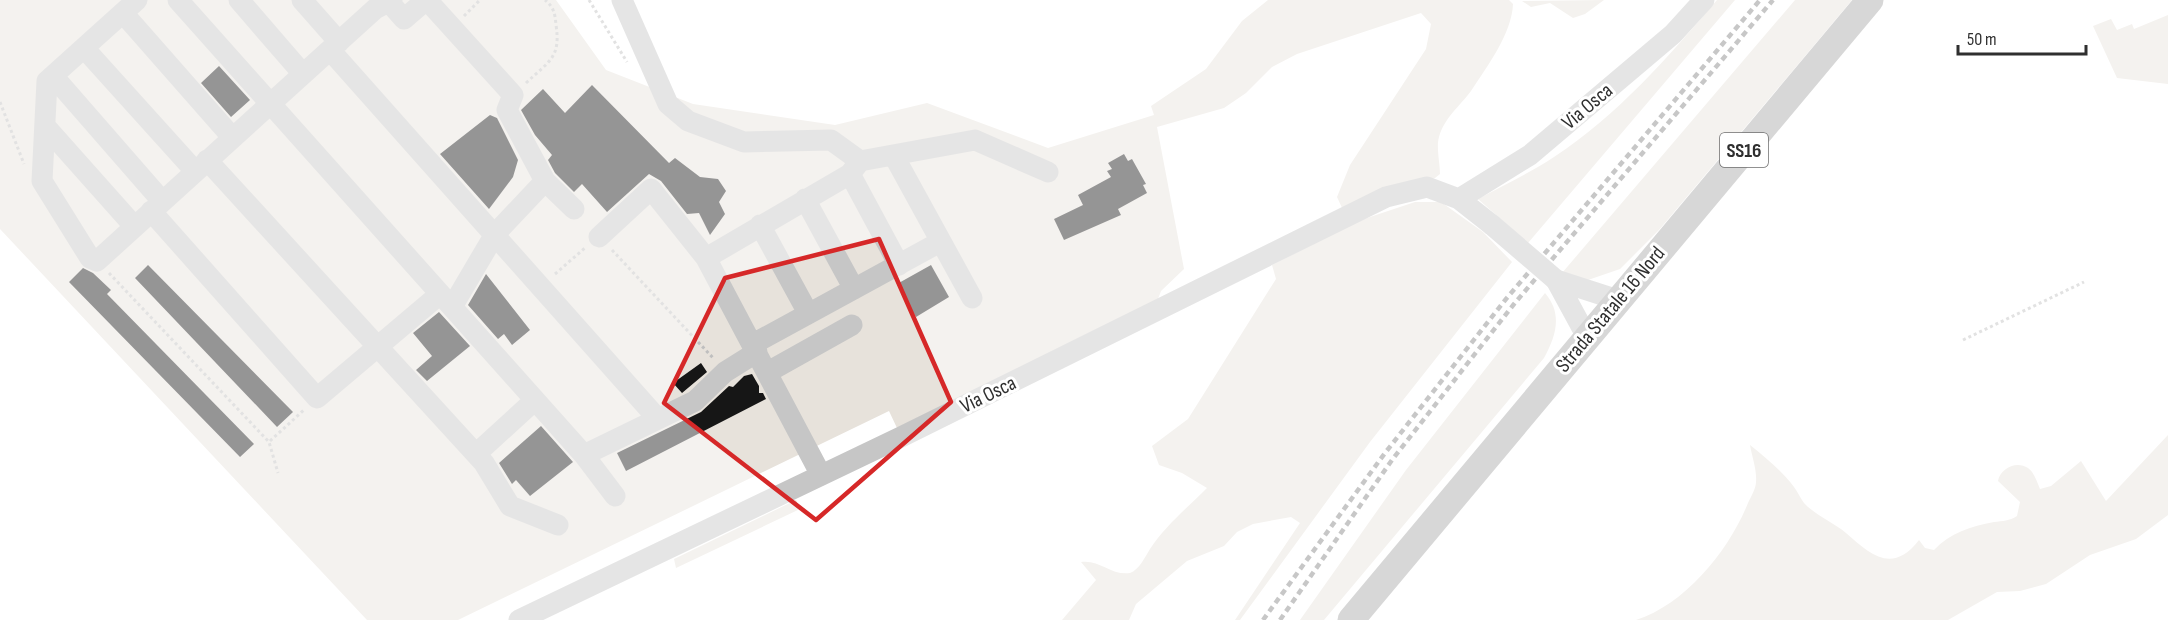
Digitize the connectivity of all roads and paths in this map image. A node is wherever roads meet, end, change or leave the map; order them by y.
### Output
1 (178, 0) edge
2 (238, 0) edge
3 (302, 0) edge
4 (426, 0) edge
5 (544, 0) edge
6 (622, 0) edge
7 (1704, 0) edge
8 (1870, 0) edge
9 (381, 3) edge
10 (130, 6) edge
11 (334, 46) junction
12 (84, 48) junction
13 (303, 74) junction
14 (53, 76) junction
15 (513, 95) junction
16 (0, 102) edge
17 (270, 103) junction
18 (45, 126) junction
19 (232, 137) junction
20 (894, 156) junction
21 (201, 166) junction
22 (855, 168) junction
23 (1048, 172) dead end
24 (42, 181) junction
25 (545, 181) junction
26 (805, 199) junction
27 (1459, 199) junction
28 (156, 206) junction
29 (574, 209) dead end
30 (760, 225) junction
31 (134, 226) junction
32 (495, 234) junction
33 (599, 237) junction
34 (940, 242) junction
35 (706, 258) junction
36 (97, 261) junction
37 (899, 265) junction
38 (1556, 280) junction
39 (2084, 282) dead end
40 (541, 286) junction
41 (854, 289) junction
42 (972, 297) dead end
43 (446, 300) junction
44 (1618, 300) junction
45 (808, 314) junction
46 (852, 325) dead end
47 (1587, 337) junction
48 (1963, 340) dead end
49 (378, 348) junction
50 (755, 348) junction
51 (725, 372) junction
52 (768, 372) junction
53 (317, 398) junction
54 (535, 400) junction
55 (658, 419) junction
56 (269, 442) junction
57 (476, 454) junction
58 (584, 455) junction
59 (278, 473) dead end
60 (821, 475) junction
61 (615, 496) dead end
62 (558, 525) dead end
63 (519, 620) edge
64 (1351, 620) edge

1 - 17 street
2 - 13 street
3 - 11 street
4 - 9 street
4 - 15 street
5 - 15 path
6 - 22 street
7 - 27 street, Via Osca
8 - 44 main road, Strada Statale 16 Nord / SS16
9 - 11 street
10 - 12 street
10 - 19 street
11 - 13 street
11 - 32 street
12 - 14 street
12 - 21 street
13 - 17 street
14 - 18 street
14 - 28 street
15 - 25 street
16 - 24 path
17 - 19 street
17 - 43 street
18 - 24 street
18 - 31 street
19 - 21 street
20 - 22 street
20 - 23 street
20 - 34 street
21 - 28 street
21 - 49 street
22 - 26 street
22 - 37 street
24 - 36 street
25 - 29 street
25 - 32 street
26 - 30 street
26 - 41 street
27 - 38 street, Via Osca, bridge
27 - 60 street, Via Osca
28 - 31 street
28 - 53 street
30 - 35 street
30 - 45 street
31 - 36 street
32 - 40 street
32 - 43 street
33 - 35 street
33 - 40 path
33 - 51 path
34 - 37 street
34 - 42 street
35 - 50 street
36 - 56 path
37 - 41 street
38 - 44 street
38 - 47 street
39 - 48 path
40 - 55 street
41 - 45 street
43 - 49 street
43 - 54 street
44 - 47 main road, Strada Statale 16 Nord / SS16
45 - 50 street
46 - 52 street
47 - 64 main road, Strada Statale 16 Nord / SS16
49 - 53 street
49 - 57 street
50 - 51 street
50 - 52 street
51 - 55 street
52 - 60 street
53 - 56 path
54 - 57 street
54 - 58 street
55 - 58 street
56 - 59 path
57 - 62 street
58 - 61 street
60 - 63 street, Via Osca

